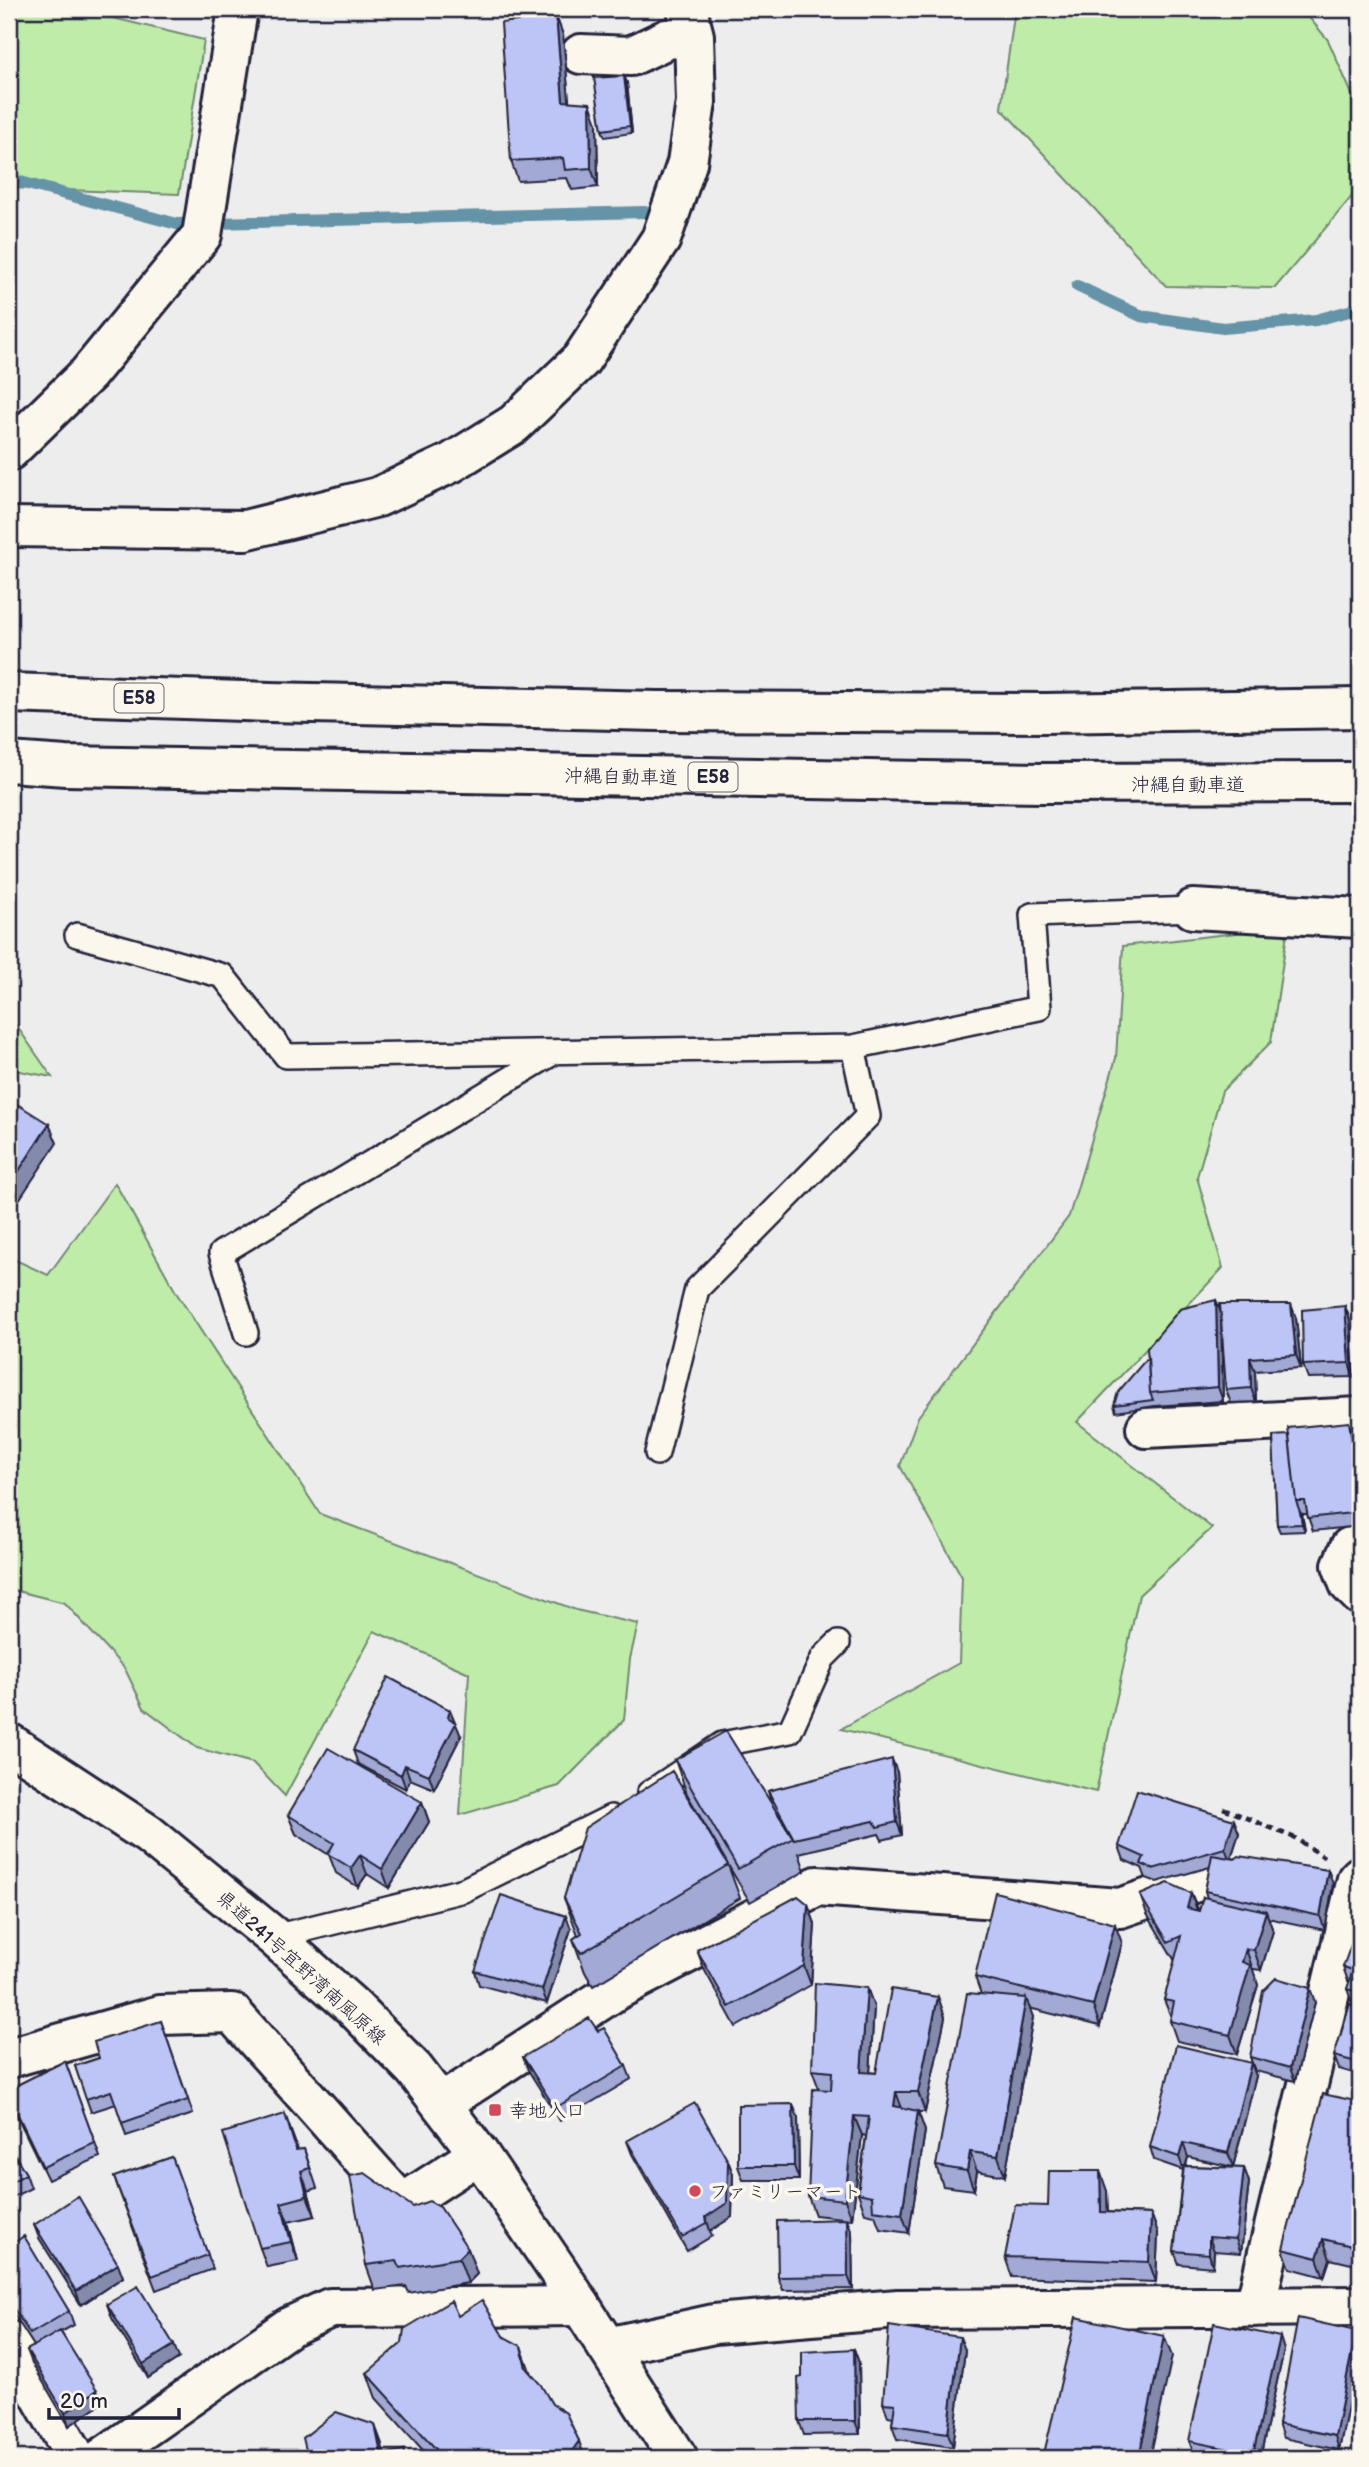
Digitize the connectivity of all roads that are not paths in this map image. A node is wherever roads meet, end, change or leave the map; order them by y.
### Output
1 (237, 9) edge
2 (690, 23) edge
3 (581, 54) dead end
4 (9, 451) edge
5 (9, 527) edge
6 (9, 694) edge
7 (1360, 708) edge
8 (9, 762) edge
9 (1360, 782) edge
10 (1193, 909) joint
11 (1360, 918) edge
12 (77, 935) dead end
13 (853, 1047) junction
14 (556, 1052) junction
15 (246, 1333) dead end
16 (1360, 1418) edge
17 (1146, 1428) dead end
18 (657, 1453) dead end
19 (1360, 1547) edge
20 (1360, 1595) edge
21 (838, 1643) dead end
22 (9, 1743) edge
23 (1359, 1878) edge
24 (1196, 1882) dead end
25 (274, 1937) junction
26 (9, 2058) edge
27 (441, 2104) junction
28 (479, 2154) junction
29 (581, 2306) junction
30 (1360, 2306) edge
31 (1255, 2307) junction
32 (9, 2341) edge
33 (607, 2347) junction
34 (76, 2458) edge
35 (102, 2458) edge
36 (678, 2458) edge

1 - 4 main road
2 - 3 main road
2 - 5 main road
6 - 7 main road, E58
8 - 9 main road, 沖縄自動車道 / E58
10 - 11 main road
10 - 13 lane
12 - 14 lane
13 - 14 lane
13 - 18 lane
14 - 15 lane
16 - 17 main road
19 - 20 main road
21 - 25 lane
22 - 25 main road, 県道241号宜野湾南風原線
23 - 31 main road
24 - 27 main road
25 - 27 main road, 県道241号宜野湾南風原線
26 - 28 main road
27 - 28 main road, 県道241号宜野湾南風原線
28 - 29 main road, 県道241号宜野湾南風原線
29 - 33 main road, 県道241号宜野湾南風原線
29 - 35 main road
30 - 31 main road
31 - 33 main road
32 - 34 main road
33 - 36 main road, 県道241号宜野湾南風原線

